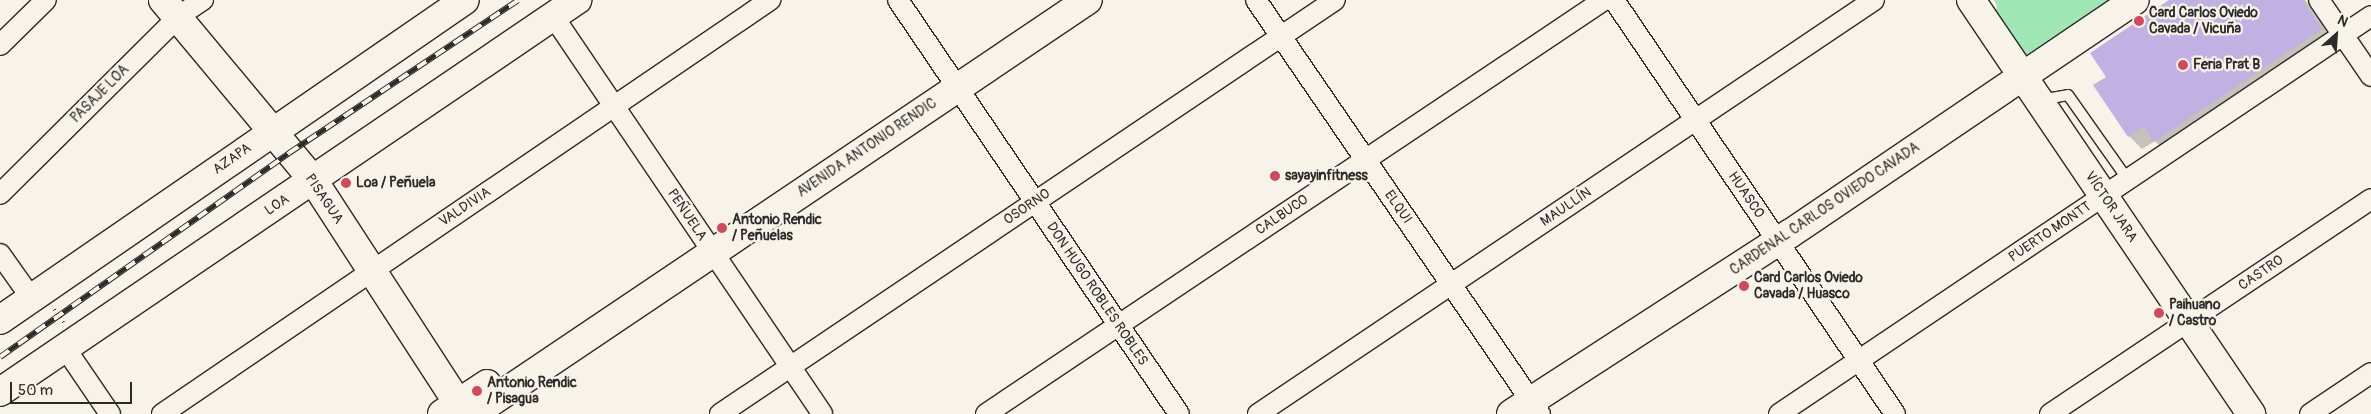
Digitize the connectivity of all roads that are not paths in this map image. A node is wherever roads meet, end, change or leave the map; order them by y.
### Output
1 (46, 0) edge
2 (203, 0) edge
3 (465, 0) edge
4 (577, 0) edge
5 (770, 0) edge
6 (898, 0) edge
7 (1054, 0) edge
8 (1088, 0) edge
9 (1256, 0) edge
10 (1334, 0) edge
11 (1604, 0) edge
12 (1614, 0) edge
13 (1874, 0) edge
14 (1971, 0) edge
15 (2135, 0) edge
16 (2319, 0) edge
17 (171, 8) edge
18 (553, 16) junction
19 (2371, 16) edge
20 (2343, 35) junction
21 (1281, 36) junction
22 (0, 45) edge
23 (2023, 76) junction
24 (2371, 76) edge
25 (952, 80) junction
26 (2039, 100) junction
27 (614, 106) junction
28 (1695, 120) junction
29 (272, 132) junction
30 (1365, 160) junction
31 (313, 180) junction
32 (2128, 180) junction
33 (0, 194) edge
34 (2104, 196) junction
35 (2371, 199) edge
36 (1035, 202) junction
37 (1777, 241) junction
38 (708, 245) junction
39 (0, 254) edge
40 (371, 271) junction
41 (1451, 284) junction
42 (32, 299) junction
43 (0, 320) edge
44 (2189, 322) junction
45 (1118, 325) junction
46 (65, 348) junction
47 (1858, 361) junction
48 (790, 367) junction
49 (2371, 373) edge
50 (0, 392) edge
51 (1527, 409) edge
52 (459, 411) edge
53 (110, 414) edge
54 (162, 414) edge
55 (720, 414) edge
56 (822, 414) edge
57 (986, 414) edge
58 (1179, 414) edge
59 (1258, 414) edge
60 (1779, 414) edge
61 (1894, 414) edge
62 (2050, 414) edge
63 (2251, 414) edge
64 (2310, 414) edge

1 - 22 street
2 - 17 street, PASAJE LOA
3 - 29 street, AZAPA
4 - 18 street, LOA
5 - 27 street, VALDIVIA
6 - 25 street, DON HUGO ROBLES ROBLES
7 - 25 street, AVENIDA ANTONIO RENDIC
8 - 25 street, AVENIDA ANTONIO RENDIC
9 - 21 street, ELQUI
10 - 21 street, OSORNO
11 - 30 street, CALBUCO
12 - 28 street, HUASCO
13 - 28 street, MAULLÍN
14 - 23 street, VÍCTOR JARA
15 - 23 street, CARDENAL CARLOS OVIEDO CAVADA
16 - 20 street
17 - 29 street, PISAGUA
17 - 33 street, PASAJE LOA
18 - 27 street, PEÑUELA
18 - 31 street, LOA
19 - 20 street, PUERTO MONTT
20 - 24 street
20 - 32 street, PUERTO MONTT
21 - 30 street, ELQUI
21 - 36 street, OSORNO
23 - 26 street, VÍCTOR JARA
23 - 37 street, CARDENAL CARLOS OVIEDO CAVADA
25 - 36 street, DON HUGO ROBLES ROBLES
25 - 38 street, AVENIDA ANTONIO RENDIC
26 - 32 lane
26 - 34 street, VÍCTOR JARA
27 - 38 street, PEÑUELA
27 - 40 street, VALDIVIA
28 - 37 street, HUASCO
28 - 41 street, MAULLÍN
29 - 31 street, PISAGUA
29 - 42 street, AZAPA
30 - 41 street, ELQUI
30 - 45 street, CALBUCO
31 - 40 street, PISAGUA
31 - 46 street, LOA
32 - 34 street, PUERTO MONTT
34 - 44 street, VÍCTOR JARA
34 - 47 street, PUERTO MONTT
35 - 44 street, CASTRO
36 - 45 street, DON HUGO ROBLES ROBLES
36 - 48 street, OSORNO
37 - 47 street, HUASCO
37 - 51 street, CARDENAL CARLOS OVIEDO CAVADA
38 - 48 street, PEÑUELA
38 - 52 street, AVENIDA ANTONIO RENDIC
39 - 42 street
40 - 52 street, PISAGUA
40 - 54 street, VALDIVIA
41 - 51 street, ELQUI
41 - 59 street, MAULLÍN
42 - 43 street, AZAPA
44 - 62 street, CASTRO
44 - 63 street, VÍCTOR JARA
45 - 57 street, CALBUCO
45 - 58 street, DON HUGO ROBLES ROBLES
46 - 50 street, LOA
46 - 53 street
47 - 60 street, PUERTO MONTT
47 - 61 street, HUASCO
48 - 55 street, OSORNO
48 - 56 street, PEÑUELA
49 - 64 street

